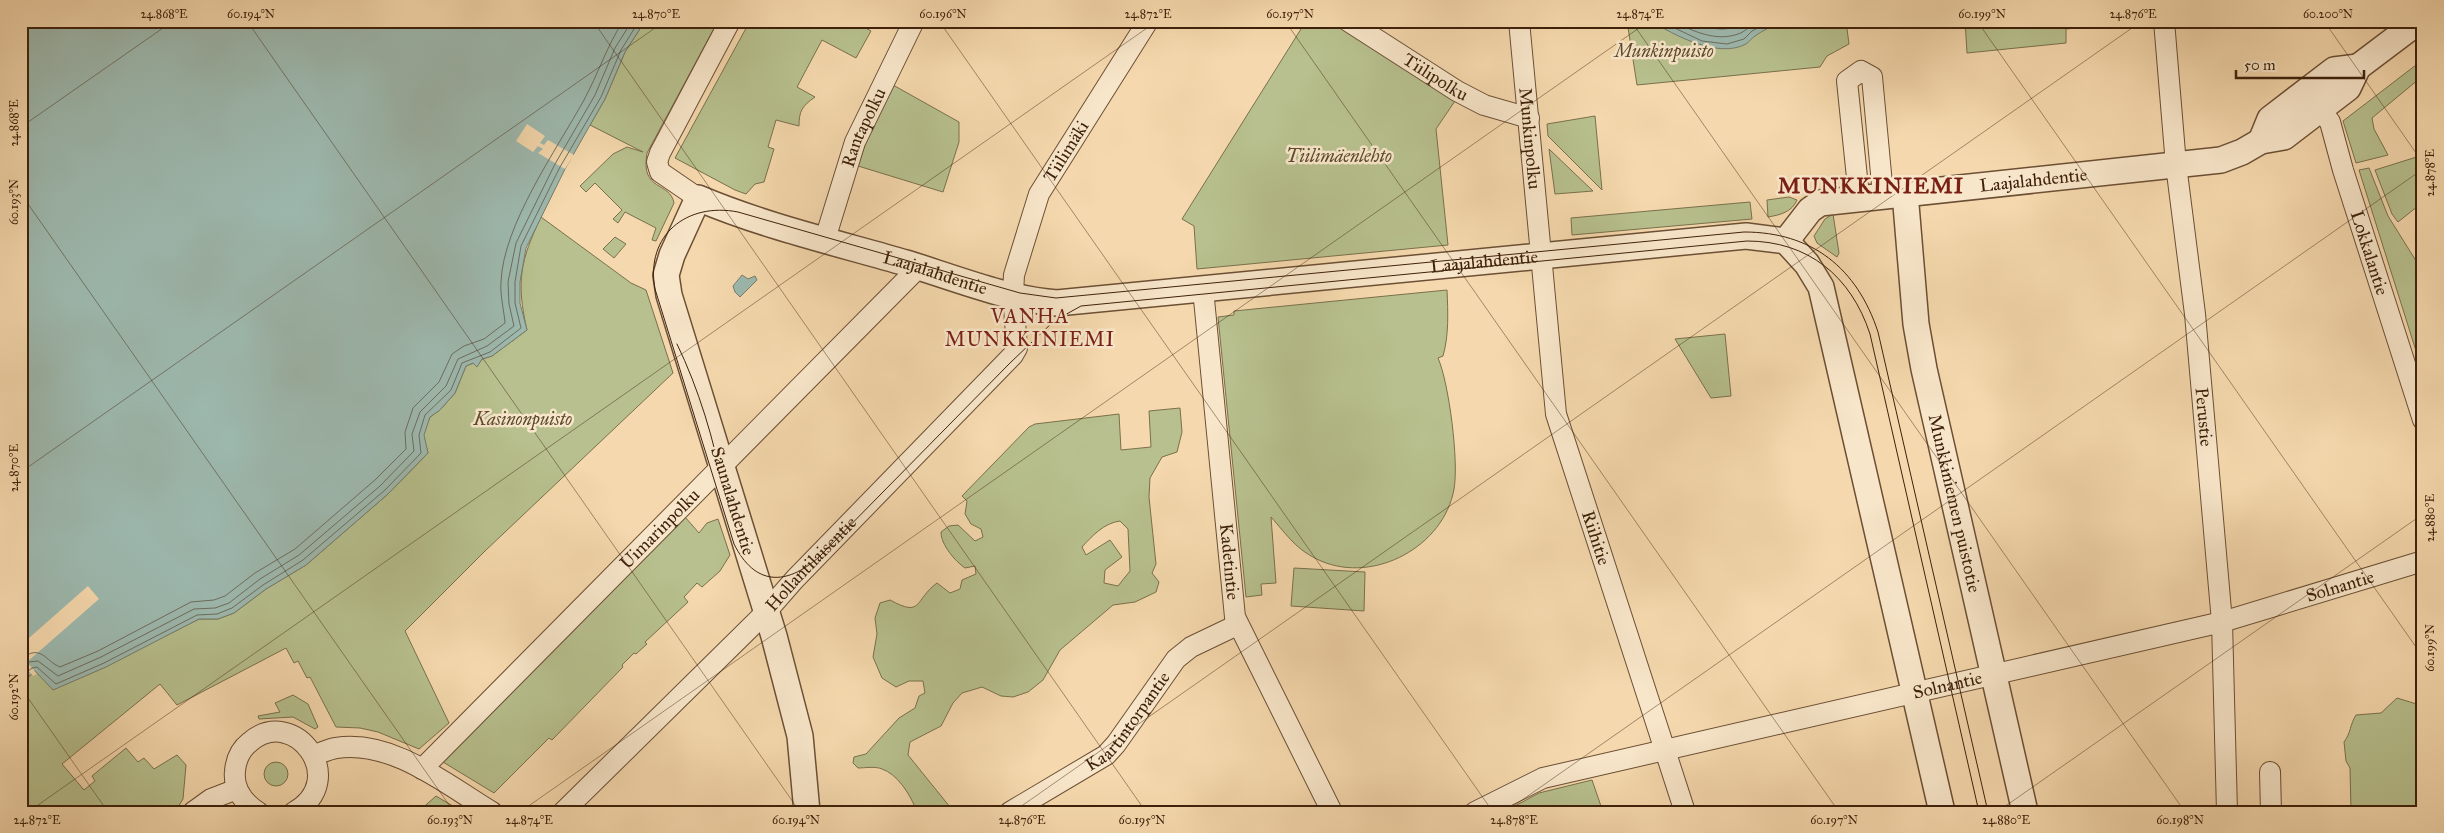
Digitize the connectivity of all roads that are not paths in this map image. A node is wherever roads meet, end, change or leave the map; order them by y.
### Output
1 (730, 21) edge
2 (914, 21) edge
3 (1148, 21) edge
4 (1348, 21) edge
5 (1518, 21) edge
6 (2164, 21) edge
7 (2419, 21) edge
8 (2313, 101) junction
9 (1529, 118) junction
10 (2176, 165) junction
11 (1882, 195) junction
12 (698, 198) junction
13 (826, 239) junction
14 (1786, 241) junction
15 (1541, 256) junction
16 (919, 267) junction
17 (1203, 289) junction
18 (1012, 294) junction
19 (2423, 420) edge
20 (723, 466) junction
21 (2423, 561) edge
22 (767, 611) junction
23 (2222, 622) junction
24 (1237, 624) junction
25 (1994, 676) junction
26 (1914, 694) junction
27 (1665, 750) junction
28 (314, 755) junction
29 (422, 769) junction
30 (2270, 772) dead end
31 (237, 789) junction
32 (193, 812) edge
33 (258, 812) edge
34 (294, 812) edge
35 (492, 812) edge
36 (562, 812) edge
37 (807, 812) edge
38 (1010, 812) edge
39 (1332, 812) edge
40 (1475, 812) edge
41 (1685, 812) edge
42 (1942, 812) edge
43 (2025, 812) edge
44 (2227, 812) edge
45 (2271, 812) edge

1 - 12 street
2 - 13 street, Rantapolku
3 - 18 street, Tiilimäki
4 - 9 street, Tiilipolku
5 - 9 street, Munkinpolku
6 - 10 street, Perustie
7 - 8 street, Laajalahdentie
8 - 10 street, Laajalahdentie
8 - 19 street, Lokkalantie
9 - 15 street, Munkinpolku
10 - 11 street, Laajalahdentie
10 - 23 street, Perustie
11 - 11 street, Munkkiniemen puistotie
11 - 14 street, Laajalahdentie
11 - 25 street, Munkkiniemen puistotie
12 - 13 street, Laajalahdentie
12 - 20 street, Saunalahdentie
13 - 16 street, Laajalahdentie
14 - 15 street, Laajalahdentie
14 - 26 street
15 - 17 street, Laajalahdentie
15 - 27 street, Riihitie
16 - 18 street, Laajalahdentie
16 - 20 street, Uimarinpolku
17 - 18 street, Laajalahdentie
17 - 24 street, Kadetintie
18 - 22 street, Hollantilaisentie
20 - 22 street, Saunalahdentie
20 - 29 street, Uimarinpolku
21 - 23 street, Solnantie
22 - 36 street, Hollantilaisentie
22 - 37 street, Saunalahdentie
23 - 25 street, Solnantie
23 - 44 street, Perustie
24 - 38 street, Kaartintorpantie
24 - 39 street, Kadetintie
25 - 26 street, Solnantie
25 - 43 street, Munkkiniemen puistotie
26 - 27 street, Solnantie
26 - 42 street
27 - 40 street, Solnantie
27 - 41 street, Riihitie
28 - 29 street
28 - 31 street
28 - 34 street
29 - 35 street
30 - 45 street
31 - 32 street
31 - 33 street

